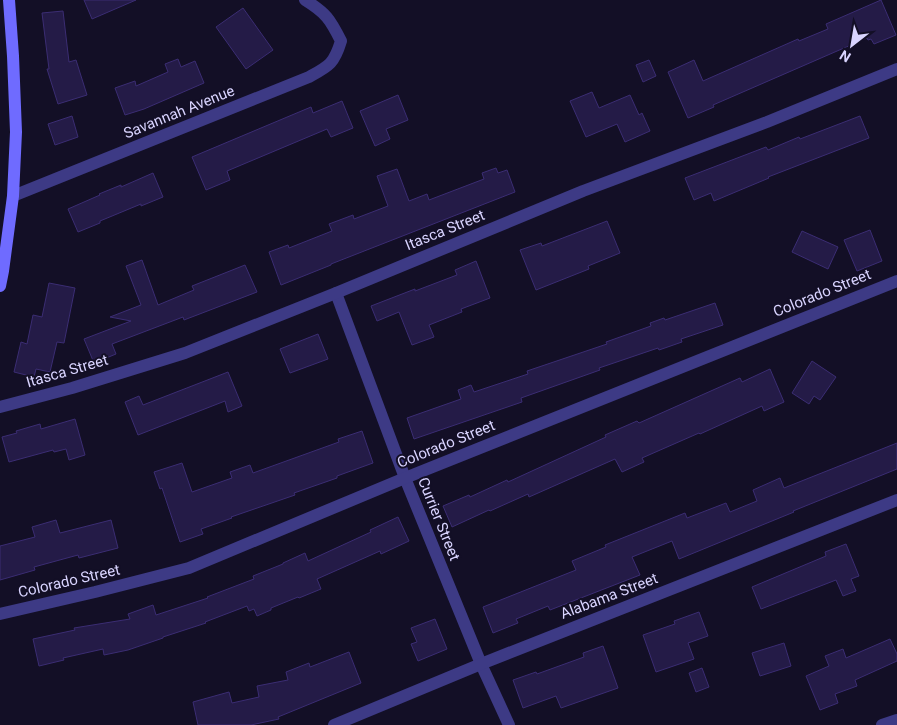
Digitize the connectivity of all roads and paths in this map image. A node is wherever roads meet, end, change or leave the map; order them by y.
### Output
1 (9, 0) edge
2 (305, 0) edge
3 (897, 69) edge
4 (13, 196) junction
5 (897, 281) edge
6 (0, 286) edge
7 (336, 293) junction
8 (0, 407) edge
9 (405, 478) junction
10 (897, 500) edge
11 (0, 614) edge
12 (481, 664) junction
13 (897, 720) edge
14 (334, 725) edge
15 (510, 725) edge
16 (882, 725) edge

1 - 4 street
2 - 4 street, Savannah Avenue
3 - 7 street, Itasca Street
4 - 6 street
5 - 9 street, Colorado Street
7 - 8 street, Itasca Street
7 - 9 street, Currier Street
9 - 11 street, Colorado Street
9 - 12 street, Currier Street
10 - 12 street, Alabama Street
12 - 14 street, Alabama Street
12 - 15 street, Currier Street
13 - 16 street

